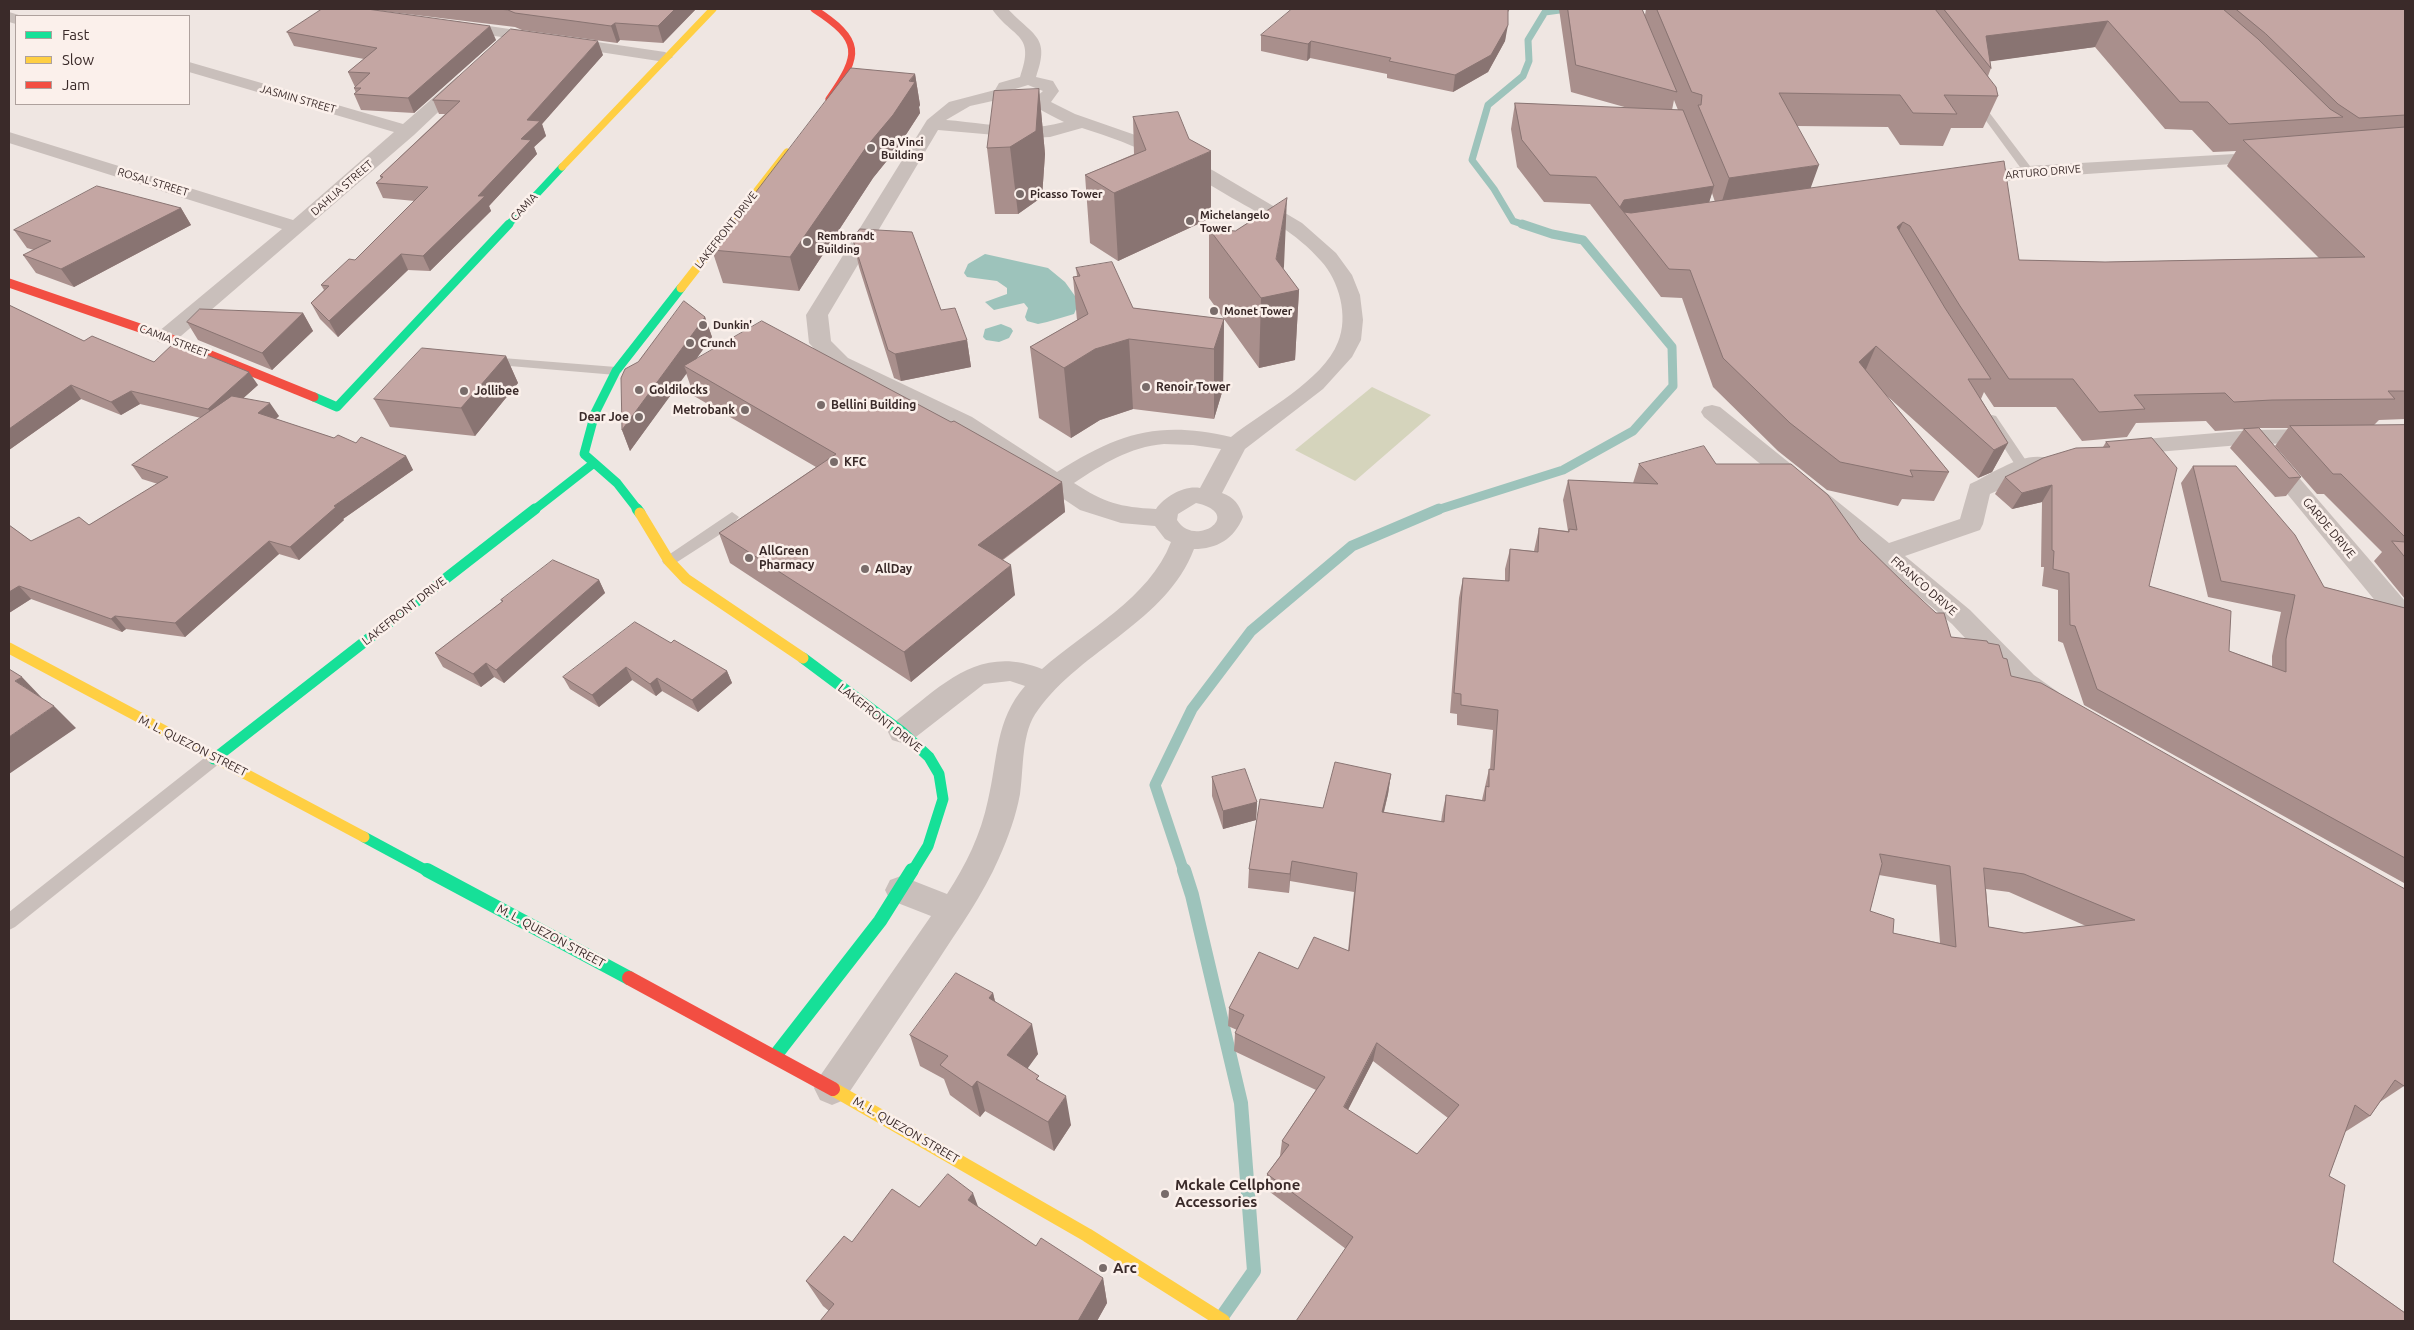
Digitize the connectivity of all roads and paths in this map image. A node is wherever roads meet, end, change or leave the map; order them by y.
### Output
1 (713, 9) edge
2 (814, 9) edge
3 (1000, 9) edge
4 (437, 24) edge
5 (514, 34) junction
6 (500, 47) edge
7 (665, 57) junction
8 (479, 66) edge
9 (190, 67) edge
10 (1027, 80) junction
11 (1000, 94) junction
12 (1972, 94) edge
13 (1040, 101) junction
14 (822, 108) edge
15 (1082, 122) junction
16 (933, 124) junction
17 (408, 131) junction
18 (9, 137) edge
19 (794, 143) edge
20 (2285, 156) edge
21 (2029, 172) junction
22 (1956, 182) edge
23 (296, 227) junction
24 (9, 283) edge
25 (166, 338) junction
26 (476, 360) edge
27 (616, 370) junction
28 (337, 407) joint
29 (1987, 410) edge
30 (1712, 412) dead end
31 (2338, 436) edge
32 (2252, 437) junction
33 (1236, 445) junction
34 (2097, 450) edge
35 (2060, 457) edge
36 (594, 463) junction
37 (2024, 468) junction
38 (1056, 483) junction
39 (1208, 496) junction
40 (732, 517) dead end
41 (1165, 518) junction
42 (1185, 538) junction
43 (1886, 553) junction
44 (669, 561) junction
45 (2405, 619) edge
46 (9, 648) edge
47 (1043, 684) junction
48 (2067, 711) edge
49 (902, 732) junction
50 (214, 759) junction
51 (901, 890) junction
52 (953, 910) junction
53 (9, 922) edge
54 (775, 1056) junction
55 (832, 1088) junction
56 (1223, 1321) edge

1 - 7 street, CAMIA
2 - 14 street
3 - 10 street
4 - 5 street
5 - 6 street
5 - 7 street
7 - 28 street, CAMIA
8 - 17 street, DAHLIA STREET
9 - 17 street, JASMIN STREET
10 - 11 street
10 - 13 street
11 - 13 street
11 - 16 street
12 - 21 lane
13 - 15 street
15 - 16 street
15 - 33 street
16 - 38 street
17 - 23 street, DAHLIA STREET
18 - 23 street, ROSAL STREET
19 - 27 street, LAKEFRONT DRIVE
20 - 21 street, ARTURO DRIVE
21 - 22 street, ARTURO DRIVE
23 - 25 street, DAHLIA STREET
24 - 25 street, CAMIA STREET
25 - 28 street, CAMIA STREET
26 - 27 lane
27 - 36 street, LAKEFRONT DRIVE
29 - 37 lane
30 - 43 street
31 - 32 street
32 - 34 street
32 - 45 street, GARDE DRIVE
33 - 38 street
33 - 39 street
35 - 37 street, FRANCO DRIVE
36 - 44 street, LAKEFRONT DRIVE
36 - 50 street, LAKEFRONT DRIVE
37 - 43 street, FRANCO DRIVE
38 - 41 street
39 - 41 street
39 - 42 street
40 - 44 lane
41 - 42 street
42 - 47 street
43 - 48 street, FRANCO DRIVE
44 - 49 street, LAKEFRONT DRIVE
46 - 50 street, M. L. QUEZON STREET
47 - 49 street
47 - 52 street
49 - 51 street, LAKEFRONT DRIVE
50 - 53 lane
50 - 54 street, M. L. QUEZON STREET
51 - 52 street
51 - 54 street, LAKEFRONT DRIVE
52 - 55 street
54 - 55 street, M. L. QUEZON STREET
55 - 56 street, M. L. QUEZON STREET

